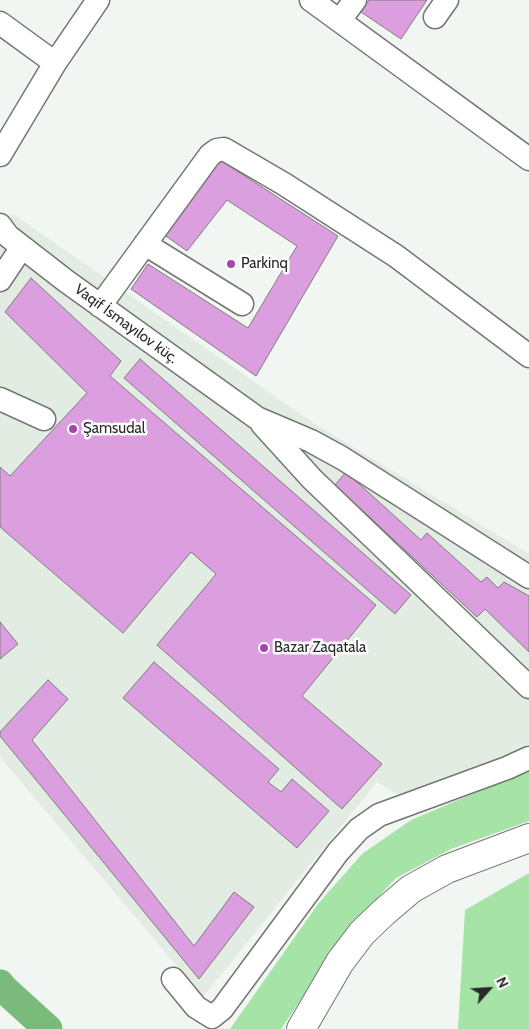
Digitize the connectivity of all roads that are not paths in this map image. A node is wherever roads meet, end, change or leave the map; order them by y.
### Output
1 (98, 0) edge
2 (311, 0) edge
3 (354, 0) edge
4 (340, 20) junction
5 (0, 23) edge
6 (55, 62) junction
7 (0, 155) edge
8 (529, 159) edge
9 (0, 225) edge
10 (145, 244) junction
11 (22, 247) junction
12 (0, 280) edge
13 (242, 304) dead end
14 (100, 306) junction
15 (529, 356) edge
16 (0, 399) edge
17 (257, 418) junction
18 (44, 419) dead end
19 (529, 577) edge
20 (529, 687) edge
21 (529, 758) edge
22 (529, 838) edge
23 (173, 979) dead end
24 (301, 1029) edge

1 - 6 street
2 - 4 street
3 - 4 street
4 - 8 street
5 - 6 street
6 - 7 street
9 - 11 street, Vaqif İsmayılov küç.
10 - 13 street
10 - 14 street
10 - 15 street
11 - 12 street
11 - 14 street, Vaqif İsmayılov küç.
14 - 17 street, Vaqif İsmayılov küç.
16 - 18 street
17 - 19 street
17 - 20 street
21 - 23 street
22 - 24 highway

